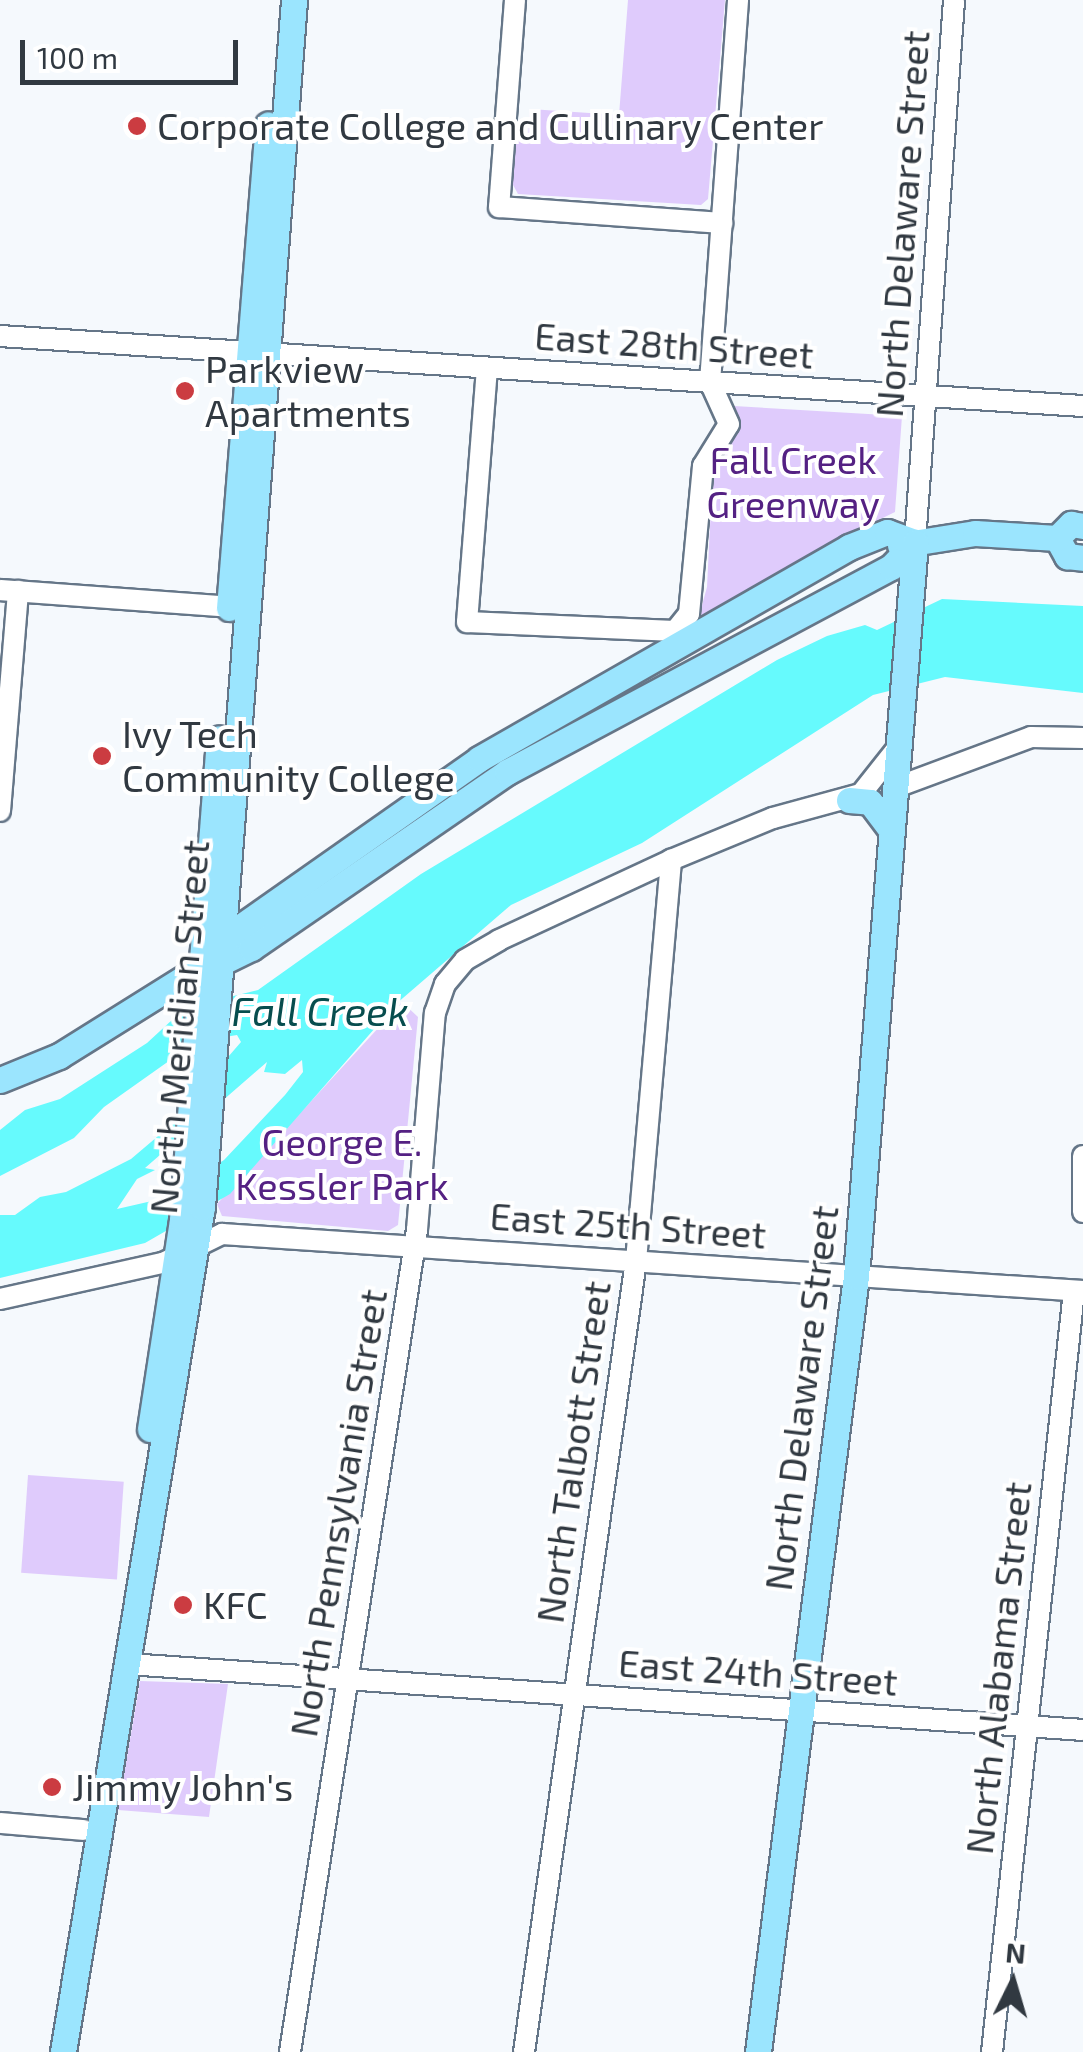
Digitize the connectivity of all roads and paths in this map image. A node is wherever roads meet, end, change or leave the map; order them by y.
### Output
1 (278, 0) edge
2 (294, 0) edge
3 (516, 0) edge
4 (738, 0) edge
5 (954, 0) edge
6 (722, 223) junction
7 (0, 336) edge
8 (260, 353) junction
9 (486, 368) junction
10 (710, 382) junction
11 (928, 397) junction
12 (1083, 406) edge
13 (1083, 526) edge
14 (1057, 538) junction
15 (915, 542) junction
16 (1083, 558) edge
17 (9, 591) edge
18 (230, 607) junction
19 (1083, 738) edge
20 (896, 746) junction
21 (894, 788) junction
22 (849, 800) junction
23 (0, 811) edge
24 (892, 831) junction
25 (670, 860) junction
26 (226, 937) junction
27 (210, 981) junction
28 (0, 1080) edge
29 (1083, 1156) edge
30 (1081, 1212) edge
31 (192, 1214) junction
32 (196, 1244) junction
33 (414, 1246) junction
34 (174, 1258) junction
35 (636, 1261) junction
36 (856, 1276) junction
37 (1079, 1291) edge
38 (0, 1298) edge
39 (128, 1664) junction
40 (348, 1679) junction
41 (574, 1695) junction
42 (801, 1710) junction
43 (1027, 1726) junction
44 (1083, 1730) edge
45 (0, 1823) edge
46 (84, 1830) junction
47 (47, 2052) edge
48 (63, 2052) edge
49 (290, 2052) edge
50 (524, 2052) edge
51 (758, 2052) edge
52 (992, 2052) edge

1 - 8 main road, North Meridian Street
2 - 8 main road, North Meridian Street
3 - 6 street
4 - 6 street
5 - 11 street, North Delaware Street
6 - 10 street
7 - 8 street, East 28th Street
8 - 9 street, East 28th Street
8 - 18 main road, North Meridian Street
8 - 26 main road, North Meridian Street
9 - 10 street, East 28th Street
9 - 10 street
10 - 11 street, East 28th Street
11 - 12 street, East 28th Street
11 - 15 street, North Delaware Street
13 - 14 main road
14 - 15 main road
14 - 16 main road
15 - 20 main road, North Delaware Street
15 - 26 main road
15 - 27 main road
17 - 18 street
17 - 23 street
18 - 27 main road, North Meridian Street
19 - 21 street
20 - 21 main road, North Delaware Street
20 - 22 street
21 - 24 main road, North Delaware Street
22 - 24 main road
22 - 25 street
24 - 36 main road, North Delaware Street
25 - 33 street, North Pennsylvania Street
25 - 35 street, North Talbott Street
26 - 27 main road
27 - 28 main road
27 - 31 main road, North Meridian Street
29 - 30 street
31 - 32 main road, North Meridian Street
31 - 34 main road, North Meridian Street
32 - 33 street, East 25th Street
32 - 34 street, East 25th Street
32 - 39 main road, North Meridian Street
33 - 35 street, East 25th Street
33 - 40 street, North Pennsylvania Street
34 - 38 street, East 25th Street
34 - 46 main road, North Meridian Street
35 - 36 street, East 25th Street
35 - 41 street, North Talbott Street
36 - 37 street, East 25th Street
36 - 42 main road, North Delaware Street
37 - 43 street, North Alabama Street
39 - 40 street, East 24th Street
39 - 48 main road, North Meridian Street
40 - 41 street, East 24th Street
40 - 49 street, North Pennsylvania Street
41 - 42 street, East 24th Street
41 - 50 street, North Talbott Street
42 - 43 street, East 24th Street
42 - 51 main road, North Delaware Street
43 - 44 street, East 24th Street
43 - 52 street, North Alabama Street
45 - 46 street
46 - 47 main road, North Meridian Street

